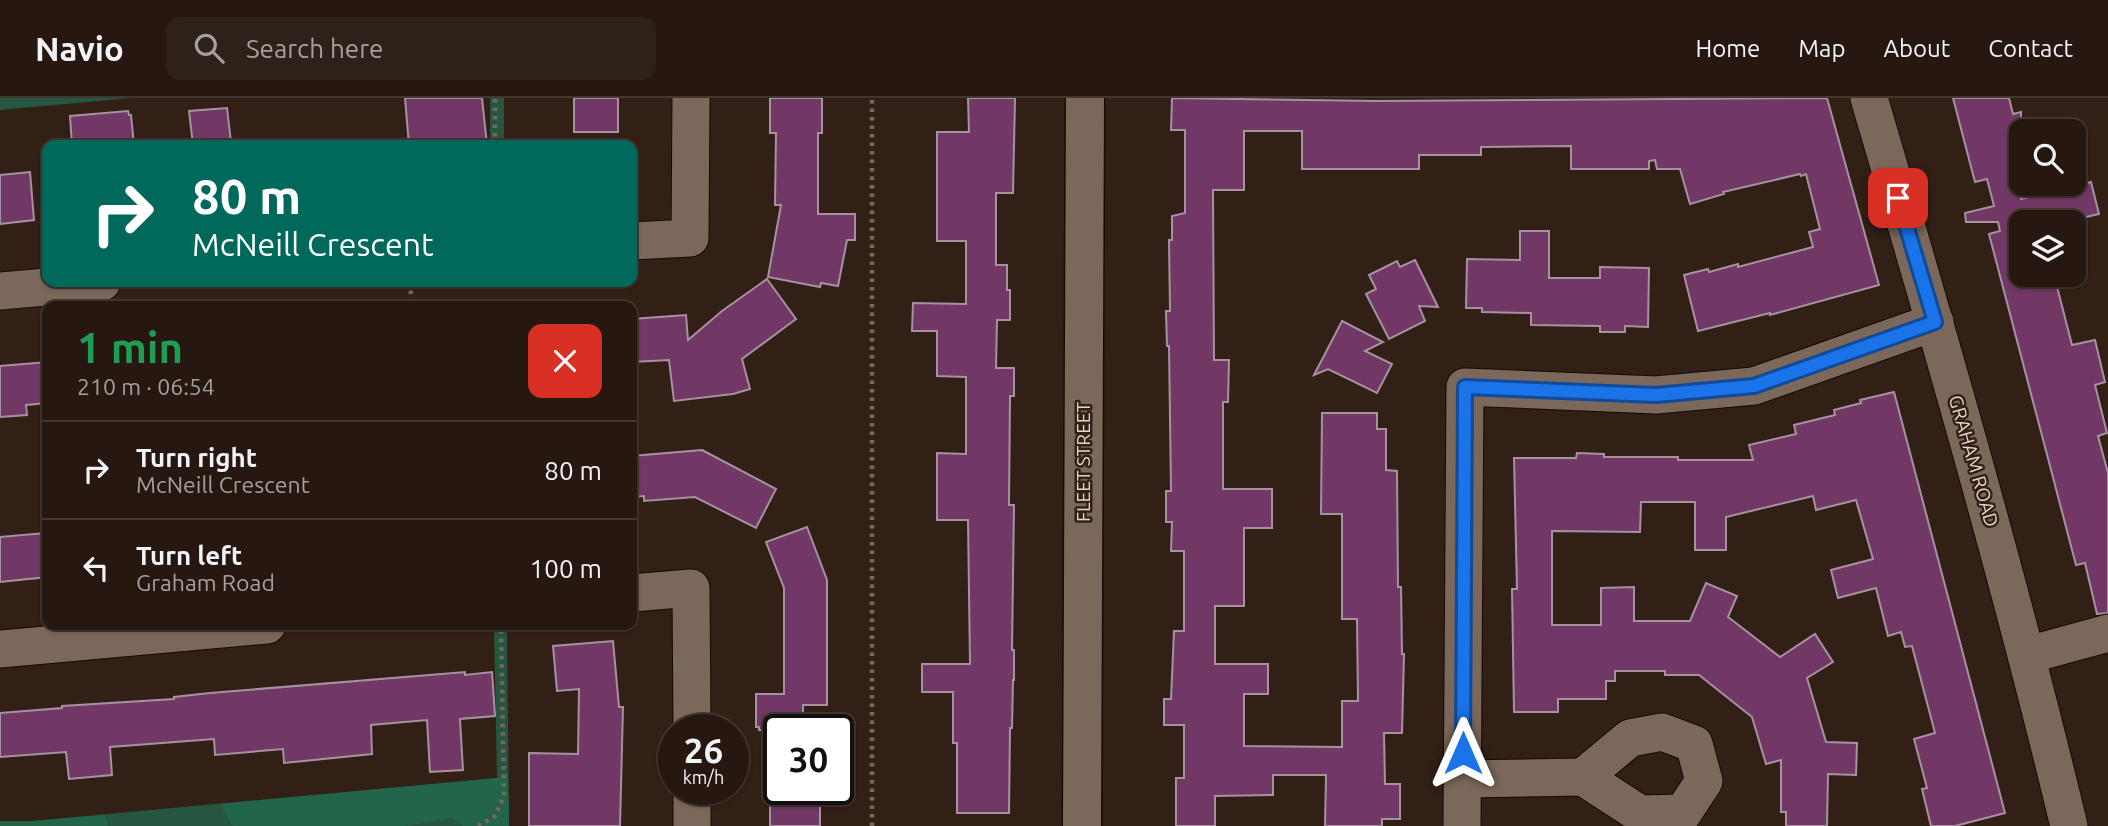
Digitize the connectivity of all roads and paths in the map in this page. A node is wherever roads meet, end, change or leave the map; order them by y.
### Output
1 (495, 98) edge
2 (691, 98) edge
3 (872, 98) edge
4 (1085, 98) edge
5 (1869, 98) edge
6 (495, 140) edge
7 (637, 241) edge
8 (45, 287) edge
9 (0, 291) edge
10 (1935, 322) junction
11 (637, 593) edge
12 (211, 630) edge
13 (501, 630) edge
14 (2108, 633) edge
15 (0, 649) edge
16 (2028, 655) junction
17 (692, 714) edge
18 (1583, 777) dead end
19 (1462, 779) junction
20 (692, 805) edge
21 (478, 826) edge
22 (692, 826) edge
23 (872, 826) edge
24 (1082, 826) edge
25 (1462, 826) edge
26 (2069, 826) edge

1 - 6 path
2 - 7 street
3 - 23 path
4 - 24 street, FLEET STREET
5 - 10 street, GRAHAM ROAD
8 - 9 street
10 - 16 street, GRAHAM ROAD
10 - 19 street
11 - 17 street
12 - 15 street
13 - 21 path
14 - 16 street
16 - 26 street, GRAHAM ROAD
18 - 19 street
19 - 25 street
20 - 22 street

